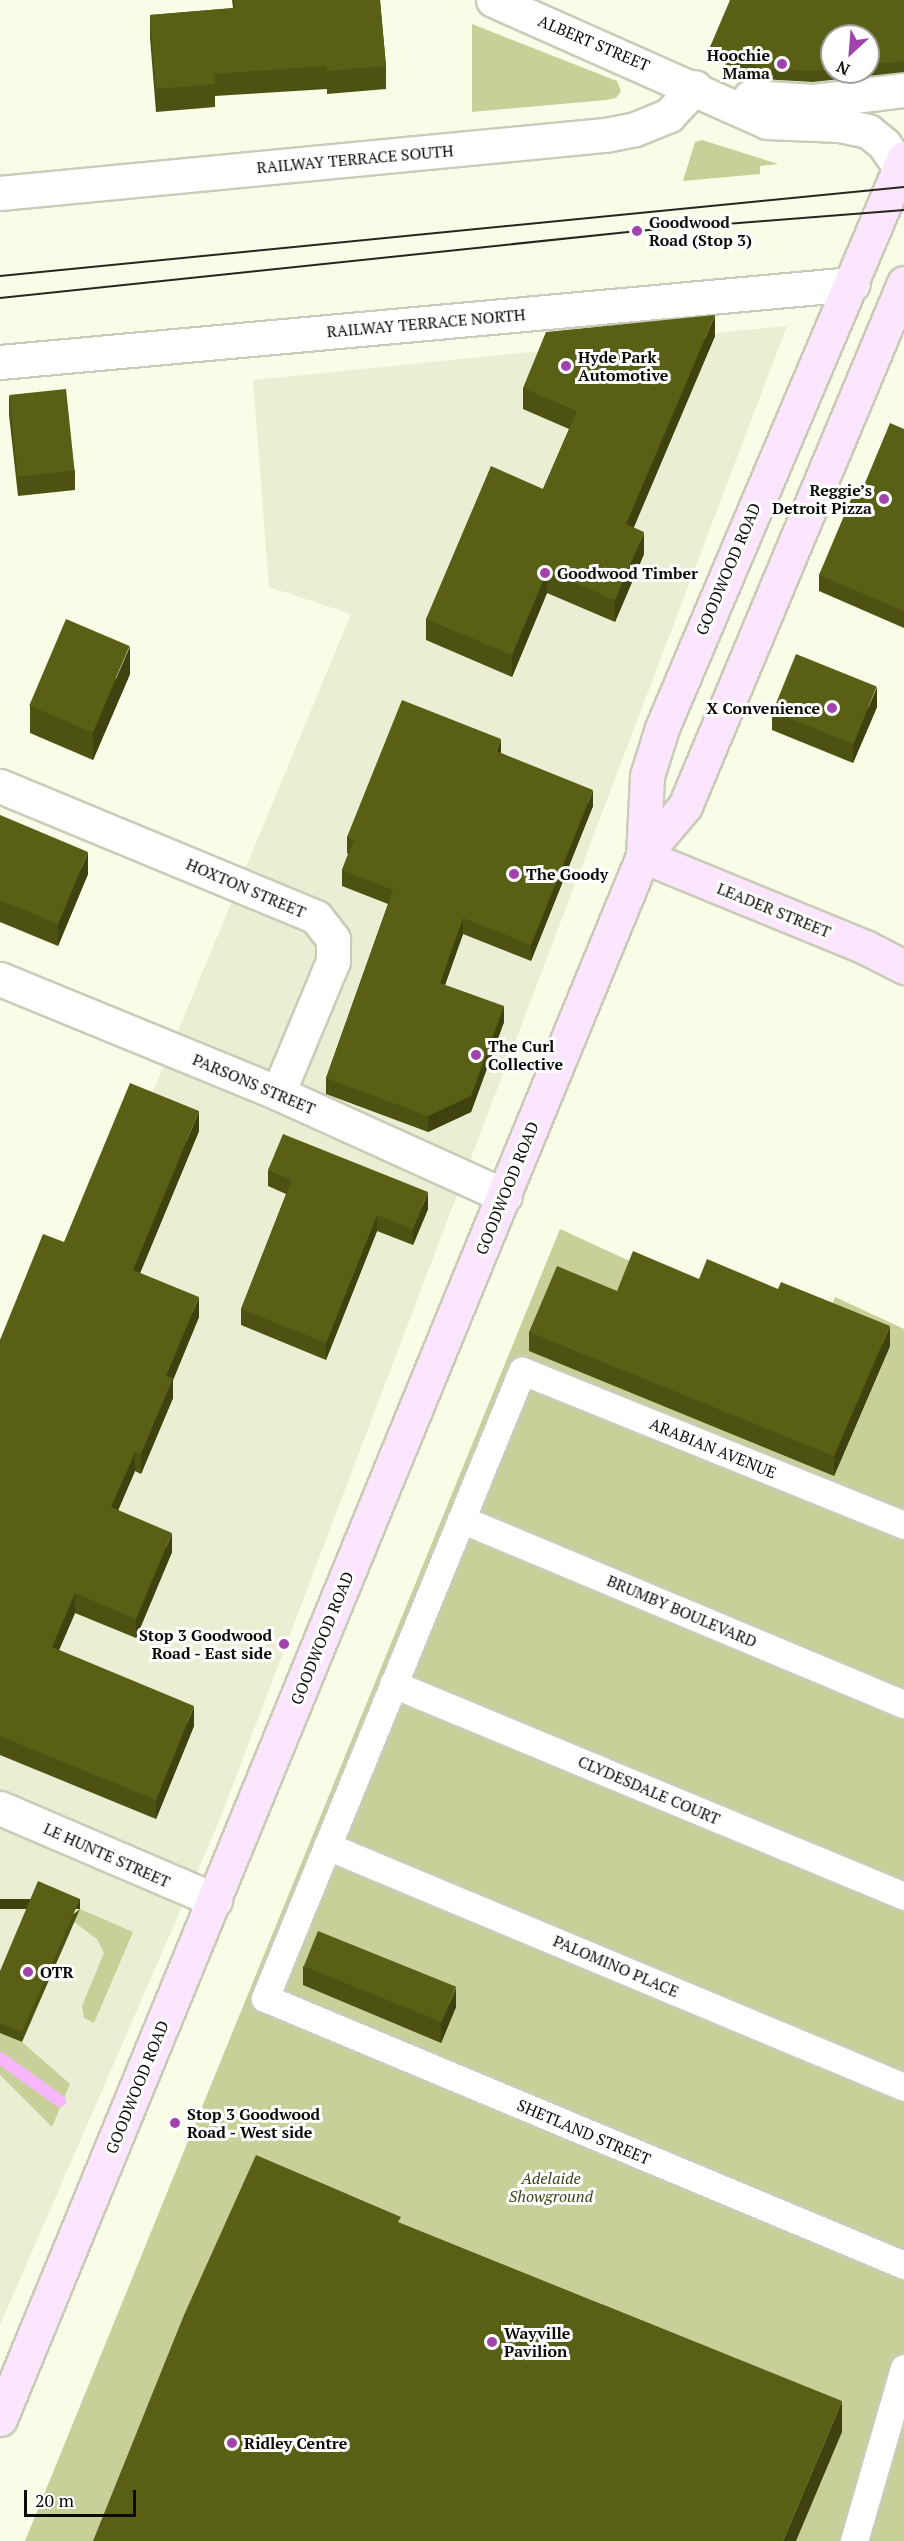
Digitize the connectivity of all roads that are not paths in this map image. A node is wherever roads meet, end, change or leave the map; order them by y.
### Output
1 (494, 0) edge
2 (695, 87) junction
3 (904, 90) edge
4 (902, 163) edge
5 (0, 193) edge
6 (904, 283) edge
7 (852, 284) junction
8 (0, 362) edge
9 (0, 786) edge
10 (643, 856) junction
11 (904, 967) edge
12 (0, 979) edge
13 (278, 1093) junction
14 (505, 1196) junction
15 (461, 1519) junction
16 (904, 1525) edge
17 (393, 1684) junction
18 (904, 1704) edge
19 (0, 1808) edge
20 (327, 1846) junction
21 (904, 1896) edge
22 (214, 1900) junction
23 (904, 2087) edge
24 (904, 2265) edge
25 (904, 2368) edge
26 (0, 2418) edge
27 (854, 2541) edge

1 - 2 street, ALBERT STREET
2 - 3 street, ALBERT STREET
2 - 4 street, ALBERT STREET
2 - 5 street, RAILWAY TERRACE SOUTH
4 - 7 main road, GOODWOOD ROAD
6 - 10 main road, GOODWOOD ROAD
7 - 8 street, RAILWAY TERRACE NORTH
7 - 10 main road, GOODWOOD ROAD
9 - 13 street, HOXTON STREET
10 - 11 main road, LEADER STREET
10 - 14 main road, GOODWOOD ROAD
12 - 13 street, PARSONS STREET
13 - 14 street, PARSONS STREET
14 - 22 main road, GOODWOOD ROAD
15 - 16 street, ARABIAN AVENUE
15 - 17 street
15 - 18 street, BRUMBY BOULEVARD
17 - 20 street
17 - 21 street, CLYDESDALE COURT
19 - 22 street, LE HUNTE STREET
20 - 23 street, PALOMINO PLACE
20 - 24 street, SHETLAND STREET
22 - 26 main road, GOODWOOD ROAD
25 - 27 street

